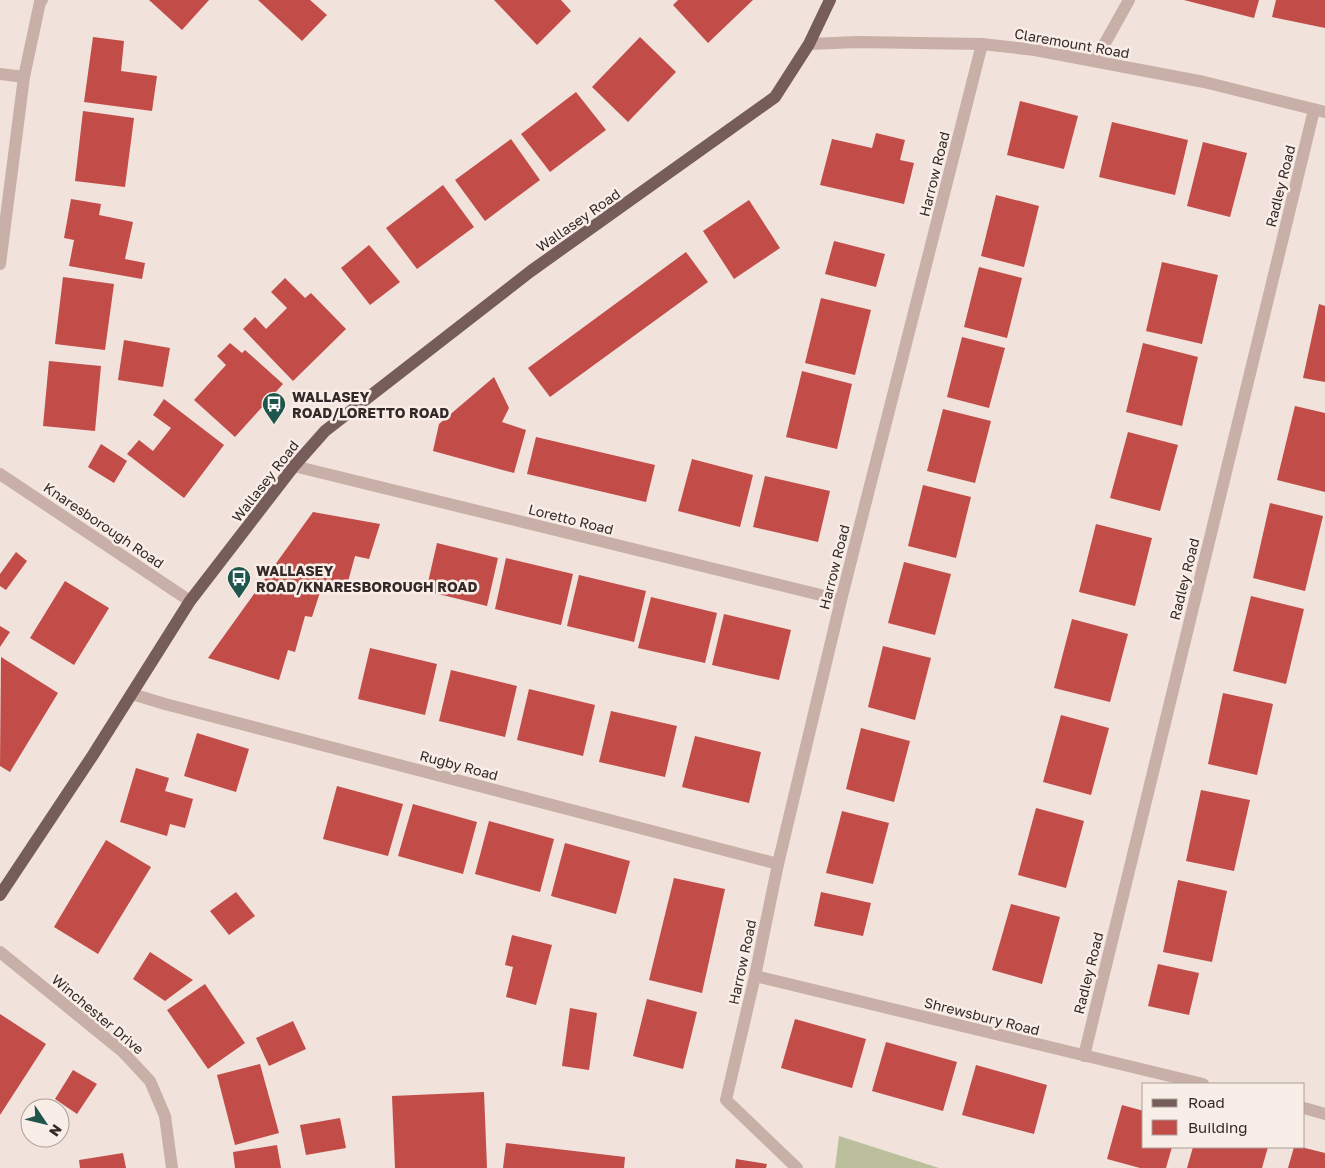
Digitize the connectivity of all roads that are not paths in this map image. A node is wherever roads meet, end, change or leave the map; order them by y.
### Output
1 (42, 0) edge
2 (830, 0) edge
3 (1128, 0) edge
4 (809, 44) junction
5 (982, 44) junction
6 (1095, 61) junction
7 (0, 74) edge
8 (24, 77) junction
9 (1320, 111) edge
10 (0, 264) edge
11 (294, 466) junction
12 (0, 474) edge
13 (841, 600) junction
14 (190, 601) junction
15 (132, 694) junction
16 (778, 864) junction
17 (0, 895) edge
18 (0, 952) edge
19 (755, 976) junction
20 (1084, 1056) junction
21 (1199, 1083) edge
22 (1305, 1108) edge
23 (1325, 1114) edge
24 (172, 1168) edge
25 (797, 1168) edge

1 - 8 street
2 - 4 main road, Wallasey Road
3 - 6 street
4 - 5 street, Claremount Road
4 - 11 main road, Wallasey Road
5 - 6 street, Claremount Road
5 - 13 street, Harrow Road
6 - 9 street, Claremount Road
7 - 8 street
8 - 10 street
9 - 20 street, Radley Road
11 - 13 street, Loretto Road
11 - 14 main road, Wallasey Road
12 - 14 street, Knaresborough Road
13 - 16 street, Harrow Road
14 - 15 main road, Wallasey Road
15 - 16 street, Rugby Road
15 - 17 main road, Wallasey Road
16 - 19 street, Harrow Road
18 - 24 street, Winchester Drive
19 - 20 street, Shrewsbury Road
19 - 25 street, Harrow Road
20 - 21 street, Shrewsbury Road
22 - 23 street

